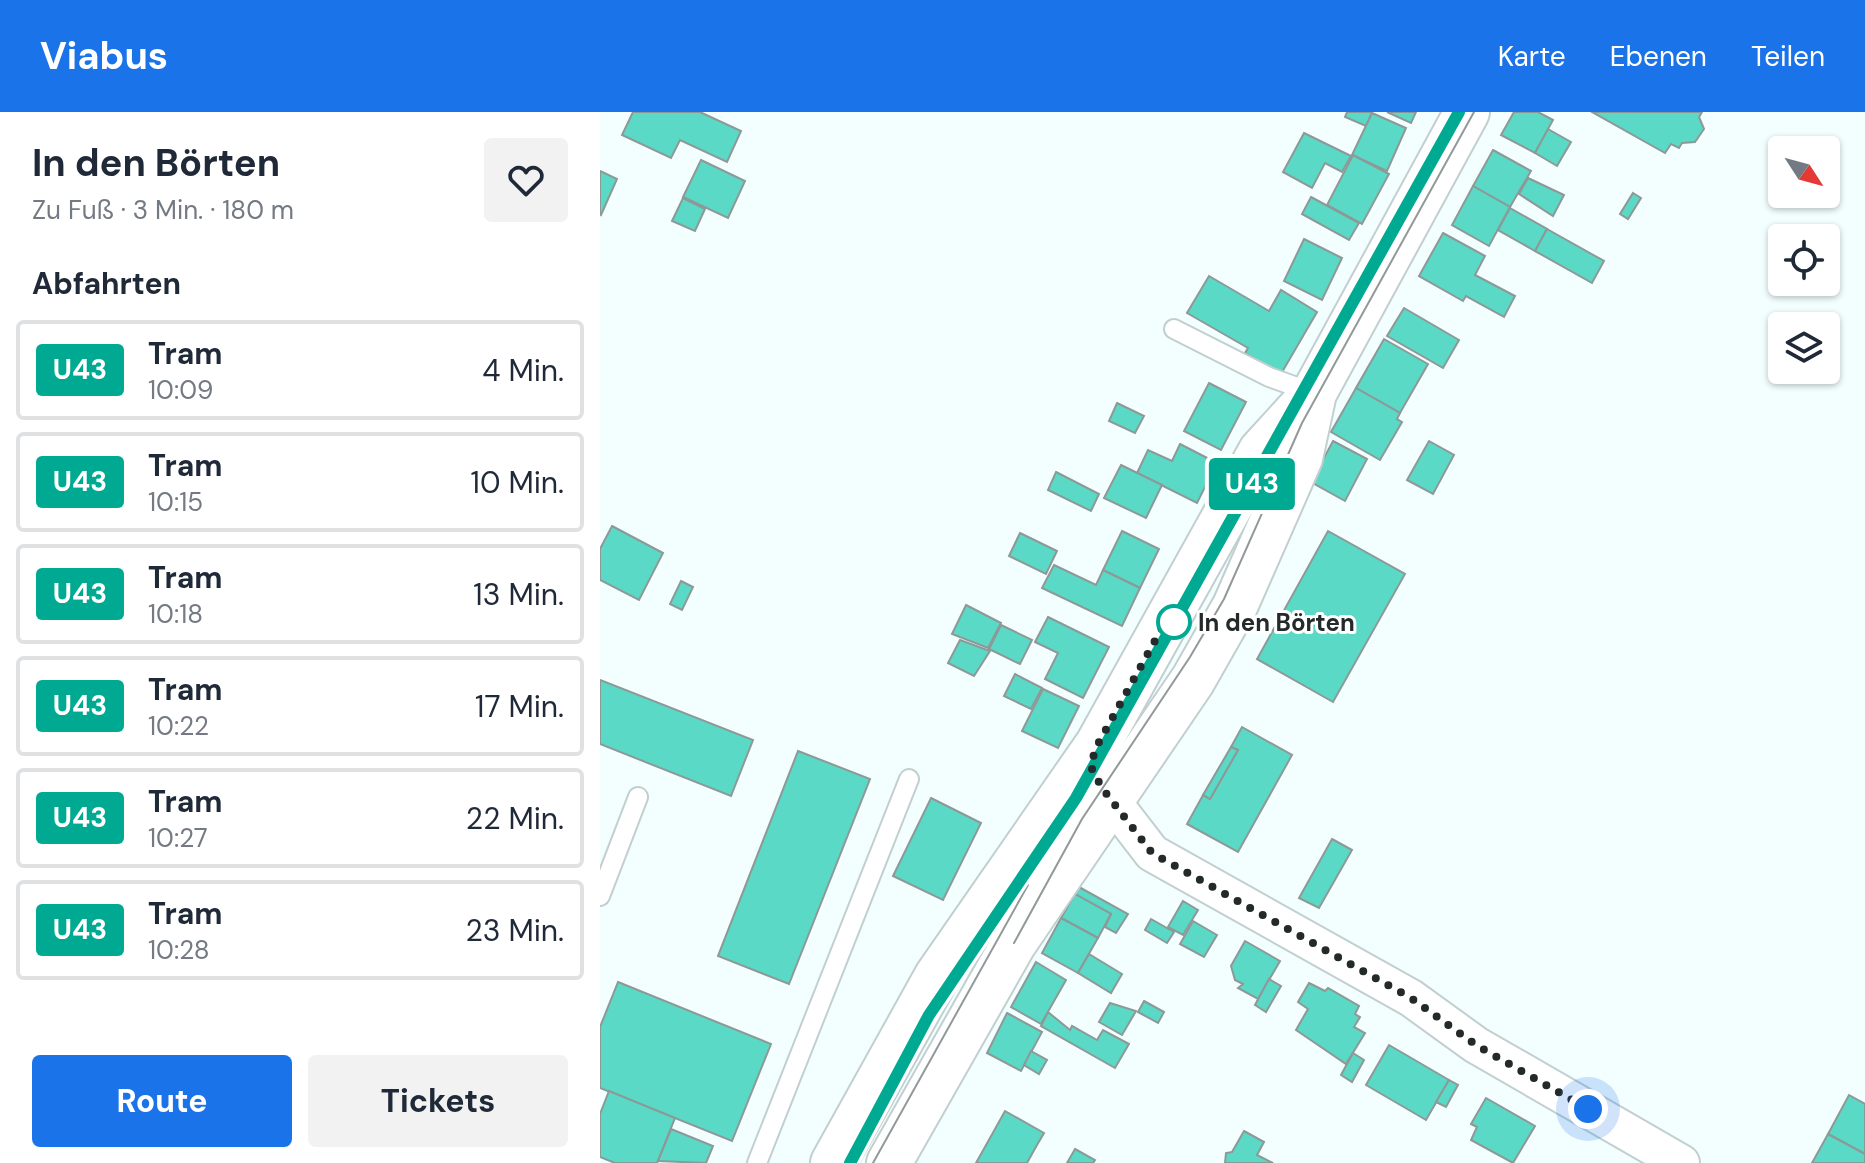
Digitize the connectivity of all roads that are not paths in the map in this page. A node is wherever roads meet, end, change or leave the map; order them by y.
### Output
1 (1467, 112) edge
2 (1174, 329) dead end
3 (1314, 393) junction
4 (1098, 744) junction
5 (909, 779) dead end
6 (638, 797) dead end
7 (1112, 801) junction
8 (600, 896) edge
9 (757, 1163) edge
10 (833, 1163) edge
11 (889, 1163) edge
12 (1681, 1163) edge

1 - 3 main road
2 - 3 lane
3 - 4 main road
3 - 7 main road
4 - 7 main road
4 - 10 main road
5 - 9 lane
6 - 8 lane
7 - 11 main road
7 - 12 street

